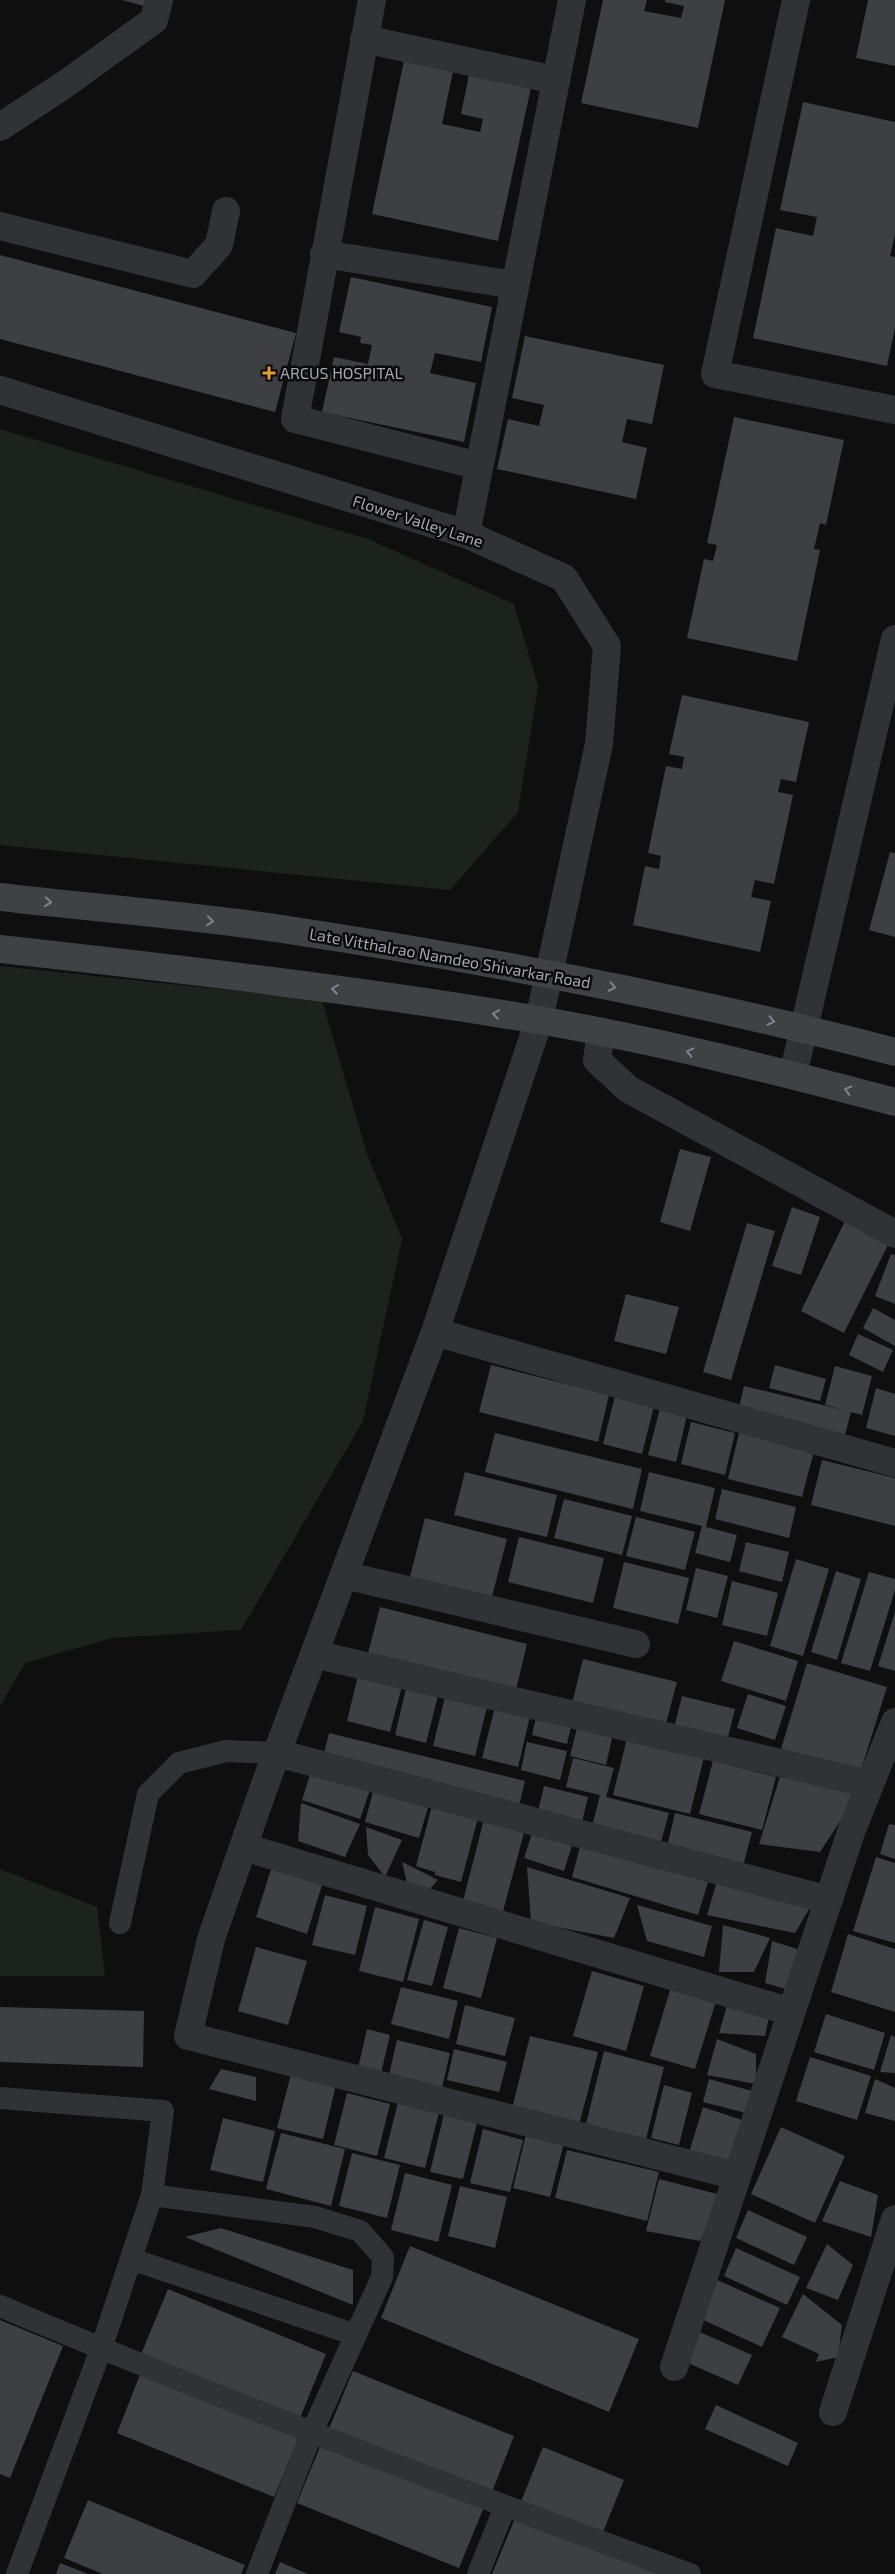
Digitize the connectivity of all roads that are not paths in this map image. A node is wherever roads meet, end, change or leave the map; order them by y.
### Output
1 (159, 0) edge
2 (372, 0) edge
3 (572, 0) edge
4 (796, 0) edge
5 (364, 39) junction
6 (556, 80) junction
7 (0, 127) edge
8 (226, 211) dead end
9 (0, 226) edge
10 (324, 254) junction
11 (514, 285) junction
12 (0, 390) edge
13 (895, 410) edge
14 (479, 466) junction
15 (466, 534) junction
16 (895, 639) edge
17 (889, 694) edge
18 (0, 897) edge
19 (0, 949) edge
20 (550, 973) junction
21 (539, 1020) junction
22 (804, 1028) junction
23 (601, 1032) junction
24 (895, 1052) edge
25 (793, 1075) junction
26 (895, 1102) edge
27 (895, 1234) edge
28 (435, 1332) junction
29 (895, 1463) edge
30 (344, 1575) junction
31 (636, 1644) dead end
32 (314, 1654) junction
33 (895, 1722) edge
34 (277, 1753) junction
35 (870, 1784) junction
36 (244, 1847) junction
37 (829, 1900) junction
38 (120, 1923) dead end
39 (792, 2012) junction
40 (0, 2098) edge
41 (737, 2176) junction
42 (152, 2195) junction
43 (895, 2219) edge
44 (130, 2259) junction
45 (0, 2306) edge
46 (356, 2335) junction
47 (101, 2349) junction
48 (674, 2367) dead end
49 (833, 2412) dead end
50 (312, 2432) junction
51 (505, 2507) junction
52 (17, 2574) edge
53 (257, 2574) edge
54 (478, 2574) edge
55 (690, 2574) edge

1 - 7 street
2 - 5 street
3 - 6 street
4 - 13 street
5 - 6 street
5 - 10 street
6 - 11 street
8 - 9 street
10 - 11 street
10 - 14 street
11 - 14 street
12 - 15 street, Flower Valley Lane
14 - 15 street
15 - 20 street, Flower Valley Lane
16 - 17 street
17 - 22 street
18 -> 20 main road, Late Vitthalrao Namdeo Shivarkar Road
21 -> 19 main road
20 - 21 street, Flower Valley Lane
20 -> 22 main road, Late Vitthalrao Namdeo Shivarkar Road
21 - 23 main road
21 - 28 street, Flower Valley Lane
22 - 24 main road, Late Vitthalrao Namdeo Shivarkar Road
22 - 25 street
25 -> 23 main road
23 - 27 street
26 -> 25 main road
28 - 29 street
28 - 30 street, Flower Valley Lane
30 - 31 street
30 - 32 street, Flower Valley Lane
32 - 34 street, Flower Valley Lane
32 - 35 street
33 - 35 street
34 - 36 street, Flower Valley Lane
34 - 37 street
34 - 38 lane
35 - 37 street
36 - 39 street
36 - 41 street, Flower Valley Lane
37 - 39 street
39 - 41 street
40 - 42 lane
41 - 48 street
42 - 44 lane
42 - 46 lane
43 - 49 street
44 - 46 lane
44 - 47 lane
45 - 47 lane
46 - 50 lane
47 - 50 lane
47 - 52 lane
50 - 51 lane
50 - 53 lane
51 - 54 lane
51 - 55 lane

